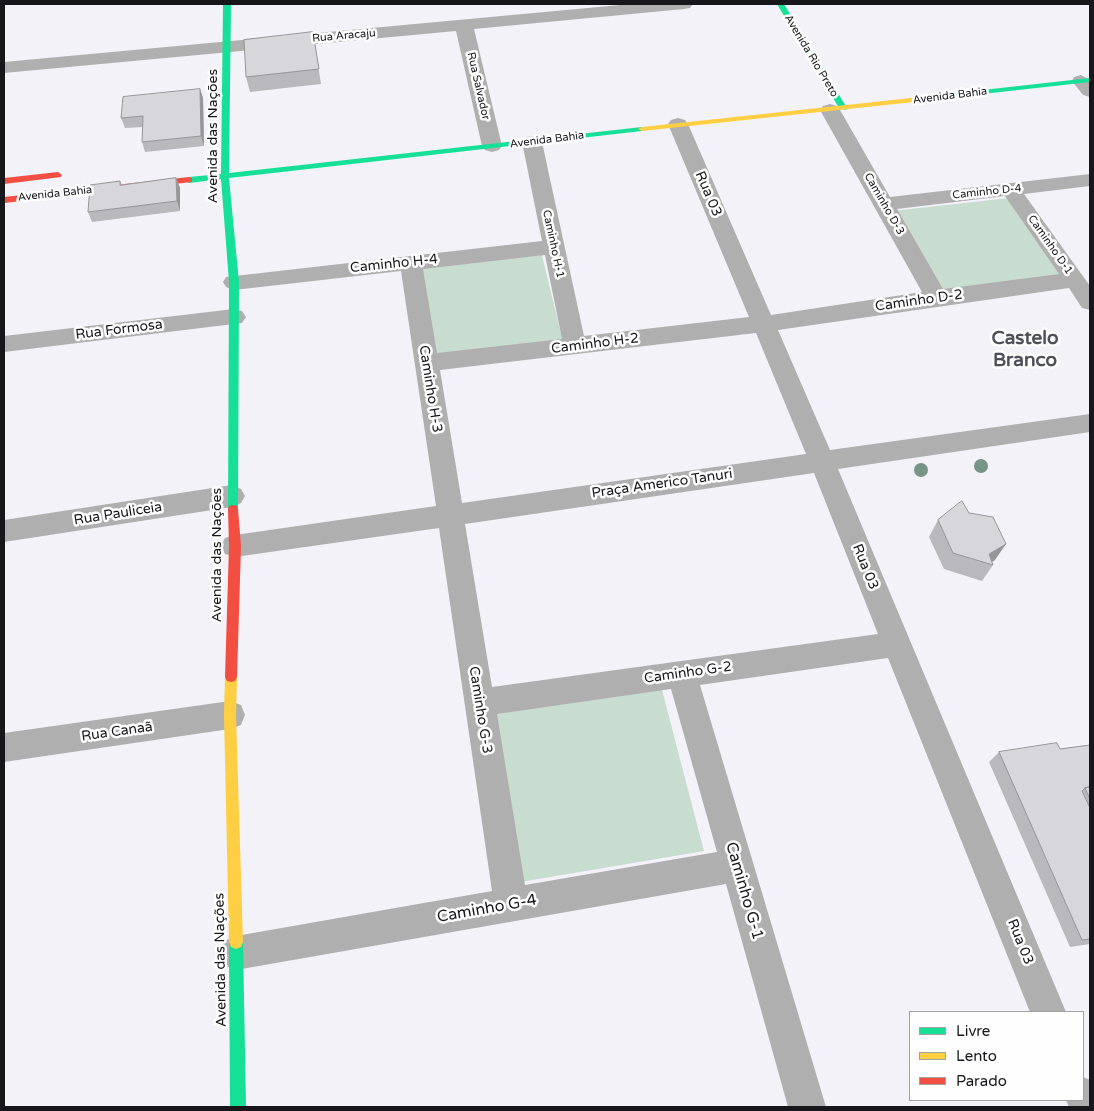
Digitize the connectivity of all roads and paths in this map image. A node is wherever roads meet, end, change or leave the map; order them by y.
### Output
1 (227, 4) edge
2 (684, 4) edge
3 (780, 4) edge
4 (464, 25) junction
5 (228, 45) junction
6 (4, 68) edge
7 (1087, 84) edge
8 (837, 109) junction
9 (678, 124) junction
10 (532, 142) junction
11 (492, 146) junction
12 (74, 173) dead end
13 (225, 175) junction
14 (1090, 180) edge
15 (4, 181) edge
16 (1010, 189) junction
17 (4, 200) edge
18 (884, 204) junction
19 (554, 247) junction
20 (411, 262) junction
21 (1075, 280) junction
22 (234, 282) junction
23 (937, 298) junction
24 (1090, 302) edge
25 (234, 317) junction
26 (763, 324) junction
27 (4, 344) edge
28 (575, 347) junction
29 (426, 363) junction
30 (1090, 423) edge
31 (822, 461) junction
32 (232, 496) junction
33 (449, 515) junction
34 (4, 531) edge
35 (234, 546) junction
36 (897, 644) junction
37 (682, 674) junction
38 (479, 703) junction
39 (230, 715) junction
40 (4, 748) edge
41 (737, 866) junction
42 (511, 905) junction
43 (236, 953) junction
44 (1048, 1011) edge
45 (238, 1107) edge
46 (807, 1107) edge

1 - 5 street, Avenida das Nações
2 - 4 street, Rua Aracaju
3 - 8 street, Avenida Rio Preto
4 - 5 street, Rua Aracaju
4 - 11 street, Rua Salvador
5 - 6 street, Rua Aracaju
5 - 13 street, Avenida das Nações
7 - 8 street, Avenida Bahia
8 - 9 street, Avenida Bahia
8 - 18 street, Caminho D-3
9 - 10 street, Avenida Bahia
9 - 26 street, Rua 03
10 - 11 street, Avenida Bahia
10 - 19 street, Caminho H-1
11 - 13 street, Avenida Bahia
12 - 15 street, Avenida Bahia
13 - 17 street, Avenida Bahia
13 - 22 street, Avenida das Nações
14 - 16 street, Caminho D-4
16 - 18 street, Caminho D-4
16 - 21 street, Caminho D-1
18 - 23 street, Caminho D-3
19 - 20 street, Caminho H-4
19 - 28 street, Caminho H-1
20 - 22 street, Caminho H-4
20 - 29 street, Caminho H-3
21 - 23 street, Caminho D-2
21 - 24 street, Caminho D-1
22 - 25 street, Avenida das Nações
23 - 26 street, Caminho D-2
25 - 27 street, Rua Formosa
25 - 32 street, Avenida das Nações
26 - 28 street, Caminho H-2
26 - 31 street, Rua 03
28 - 29 street, Caminho H-2
29 - 33 street, Caminho H-3
30 - 31 street, Praça Americo Tanuri
31 - 33 street, Praça Americo Tanuri
31 - 36 street, Rua 03
32 - 34 street, Rua Pauliceia
32 - 35 street, Avenida das Nações
33 - 35 street, Praça Americo Tanuri
33 - 38 street, Caminho G-3
35 - 39 street, Avenida das Nações
36 - 37 street, Caminho G-2
36 - 44 street, Rua 03
37 - 38 street, Caminho G-2
37 - 41 street, Caminho G-1
38 - 42 street, Caminho G-3
39 - 40 street, Rua Canaã
39 - 43 street, Avenida das Nações
41 - 42 street, Caminho G-4
41 - 46 street, Caminho G-1
42 - 43 street, Caminho G-4
43 - 45 street, Avenida das Nações

